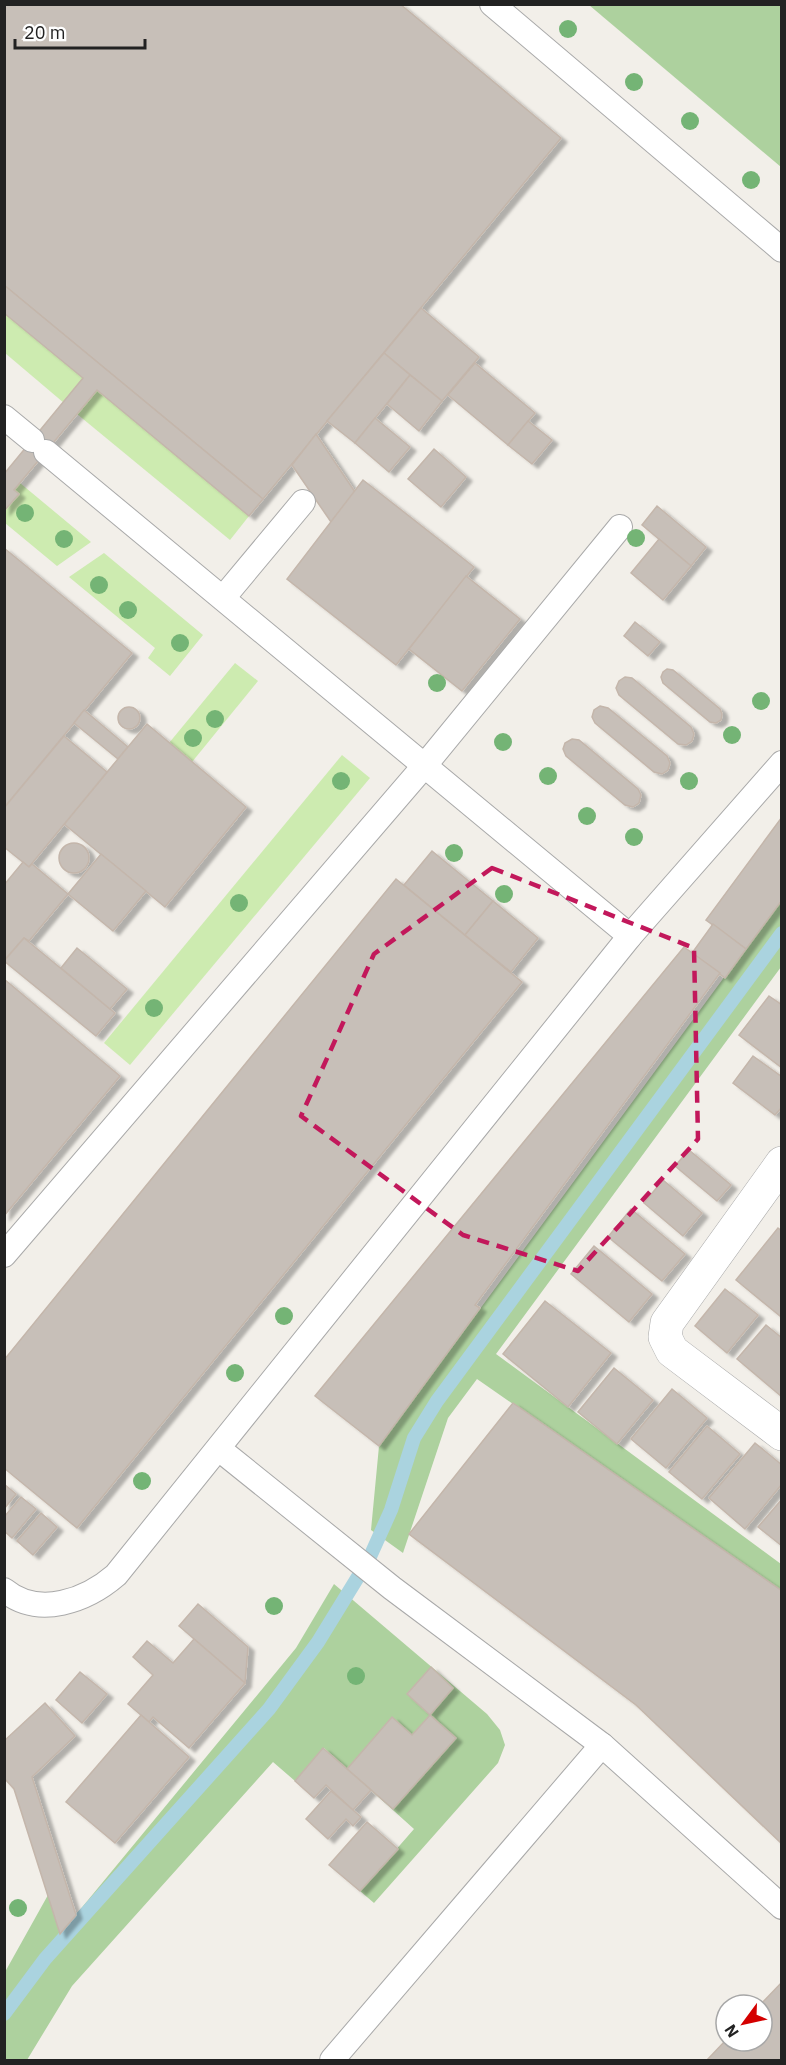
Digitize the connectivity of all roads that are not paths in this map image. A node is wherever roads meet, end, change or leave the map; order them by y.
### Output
1 (492, 4) edge
2 (782, 250) edge
3 (4, 417) edge
4 (303, 502) dead end
5 (620, 528) dead end
6 (224, 598) junction
7 (782, 762) edge
8 (425, 765) junction
9 (630, 936) junction
10 (782, 1163) edge
11 (4, 1255) edge
12 (782, 1434) edge
13 (219, 1449) junction
14 (4, 1590) edge
15 (602, 1745) junction
16 (782, 1907) edge
17 (332, 2061) edge

1 - 2 lane
3 - 6 lane
4 - 6 lane
5 - 8 lane
6 - 8 lane
7 - 9 lane
8 - 9 lane
8 - 11 lane
9 - 13 lane
10 - 12 street
13 - 14 lane
13 - 15 lane
15 - 16 lane
15 - 17 lane

